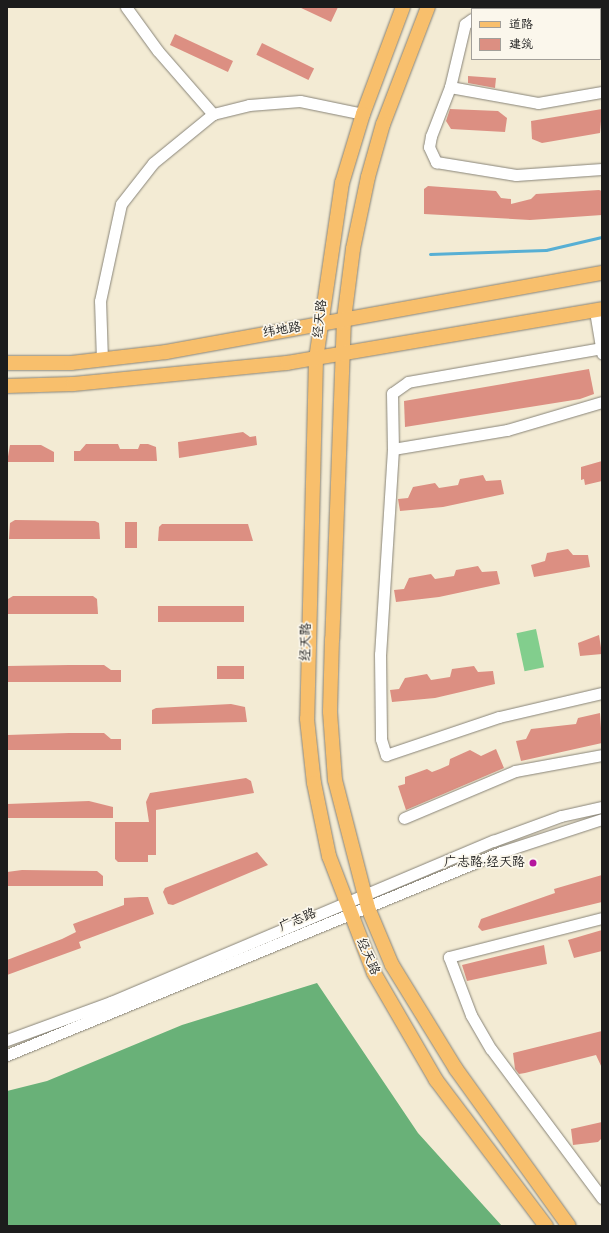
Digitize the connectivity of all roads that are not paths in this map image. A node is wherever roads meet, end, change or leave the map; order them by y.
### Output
1 (126, 7) edge
2 (403, 7) edge
3 (428, 7) edge
4 (471, 20) edge
5 (450, 87) junction
6 (602, 92) edge
7 (213, 114) junction
8 (363, 114) junction
9 (602, 169) edge
10 (602, 273) edge
11 (598, 310) edge
12 (344, 319) junction
13 (320, 325) junction
14 (602, 350) edge
15 (341, 356) junction
16 (316, 359) junction
17 (102, 360) junction
18 (7, 363) edge
19 (7, 386) edge
20 (602, 402) edge
21 (392, 449) junction
22 (602, 693) edge
23 (602, 755) edge
24 (602, 807) edge
25 (404, 818) dead end
26 (602, 819) edge
27 (364, 892) junction
28 (344, 902) junction
29 (368, 908) junction
30 (349, 915) junction
31 (602, 918) edge
32 (7, 1040) edge
33 (7, 1055) edge
34 (602, 1198) edge
35 (546, 1226) edge
36 (569, 1226) edge

1 - 7 street
2 - 8 main road, 经天路
3 - 12 main road, 经天路
4 - 5 street
5 - 6 street
5 - 9 street
7 - 8 street
7 - 17 street
8 - 13 main road, 经天路
10 - 12 main road, 纬地路
11 - 14 street
11 - 15 main road
12 - 13 main road, 纬地路
12 - 15 main road, 经天路
13 - 16 main road, 经天路
13 - 17 main road, 纬地路
14 - 21 street
15 - 16 main road
15 - 27 main road, 经天路
16 - 19 main road
16 - 28 main road, 经天路
17 - 18 main road, 纬地路
20 - 21 street
21 - 22 street
23 - 25 street
24 - 27 street, 广志路
26 - 29 street, 广志路
27 - 28 street, 广志路
27 - 29 main road, 经天路
28 - 30 main road, 经天路
28 - 32 street, 广志路
29 - 30 street, 广志路
29 - 36 main road, 经天路
30 - 33 street, 广志路
30 - 35 main road, 经天路
31 - 34 street

